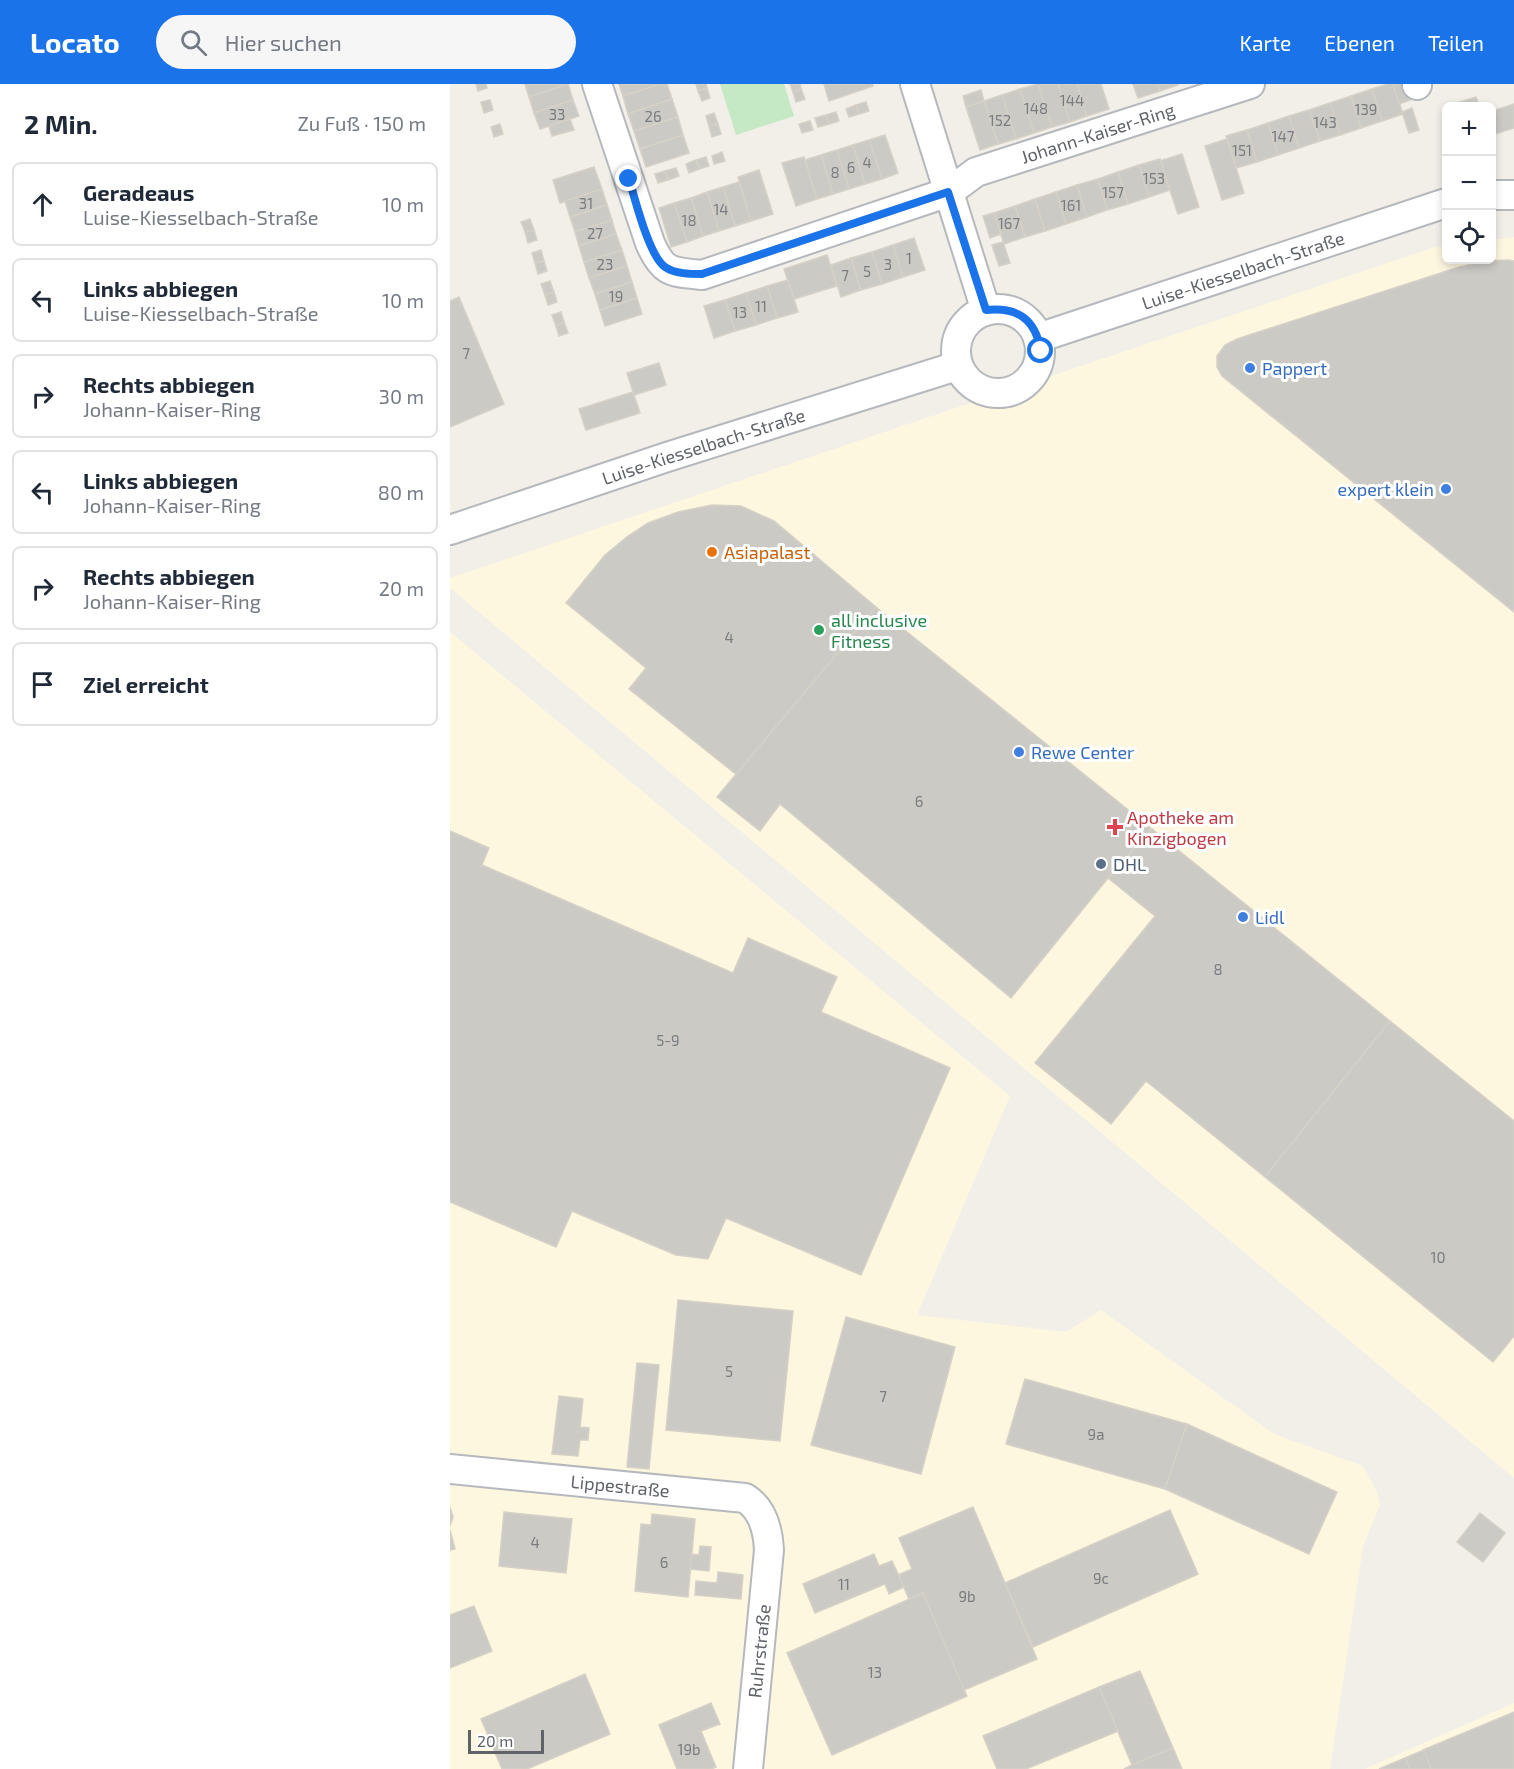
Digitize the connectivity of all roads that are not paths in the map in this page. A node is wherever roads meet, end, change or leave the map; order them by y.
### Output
1 (597, 84) edge
2 (915, 84) edge
3 (1250, 84) edge
4 (948, 192) junction
5 (1496, 195) edge
6 (1514, 195) edge
7 (1442, 204) edge
8 (986, 310) junction
9 (1038, 338) junction
10 (957, 366) junction
11 (450, 530) edge
12 (450, 1469) edge
13 (768, 1533) joint
14 (748, 1769) edge

1 - 4 street, Johann-Kaiser-Ring
2 - 4 street
3 - 4 street, Johann-Kaiser-Ring
4 - 8 street
5 - 6 street
7 - 9 street, Luise-Kiesselbach-Straße
8 - 9 street
8 - 10 street
9 - 10 street
10 - 11 street, Luise-Kiesselbach-Straße
12 - 13 street, Lippestraße
13 - 14 street, Ruhrstraße

